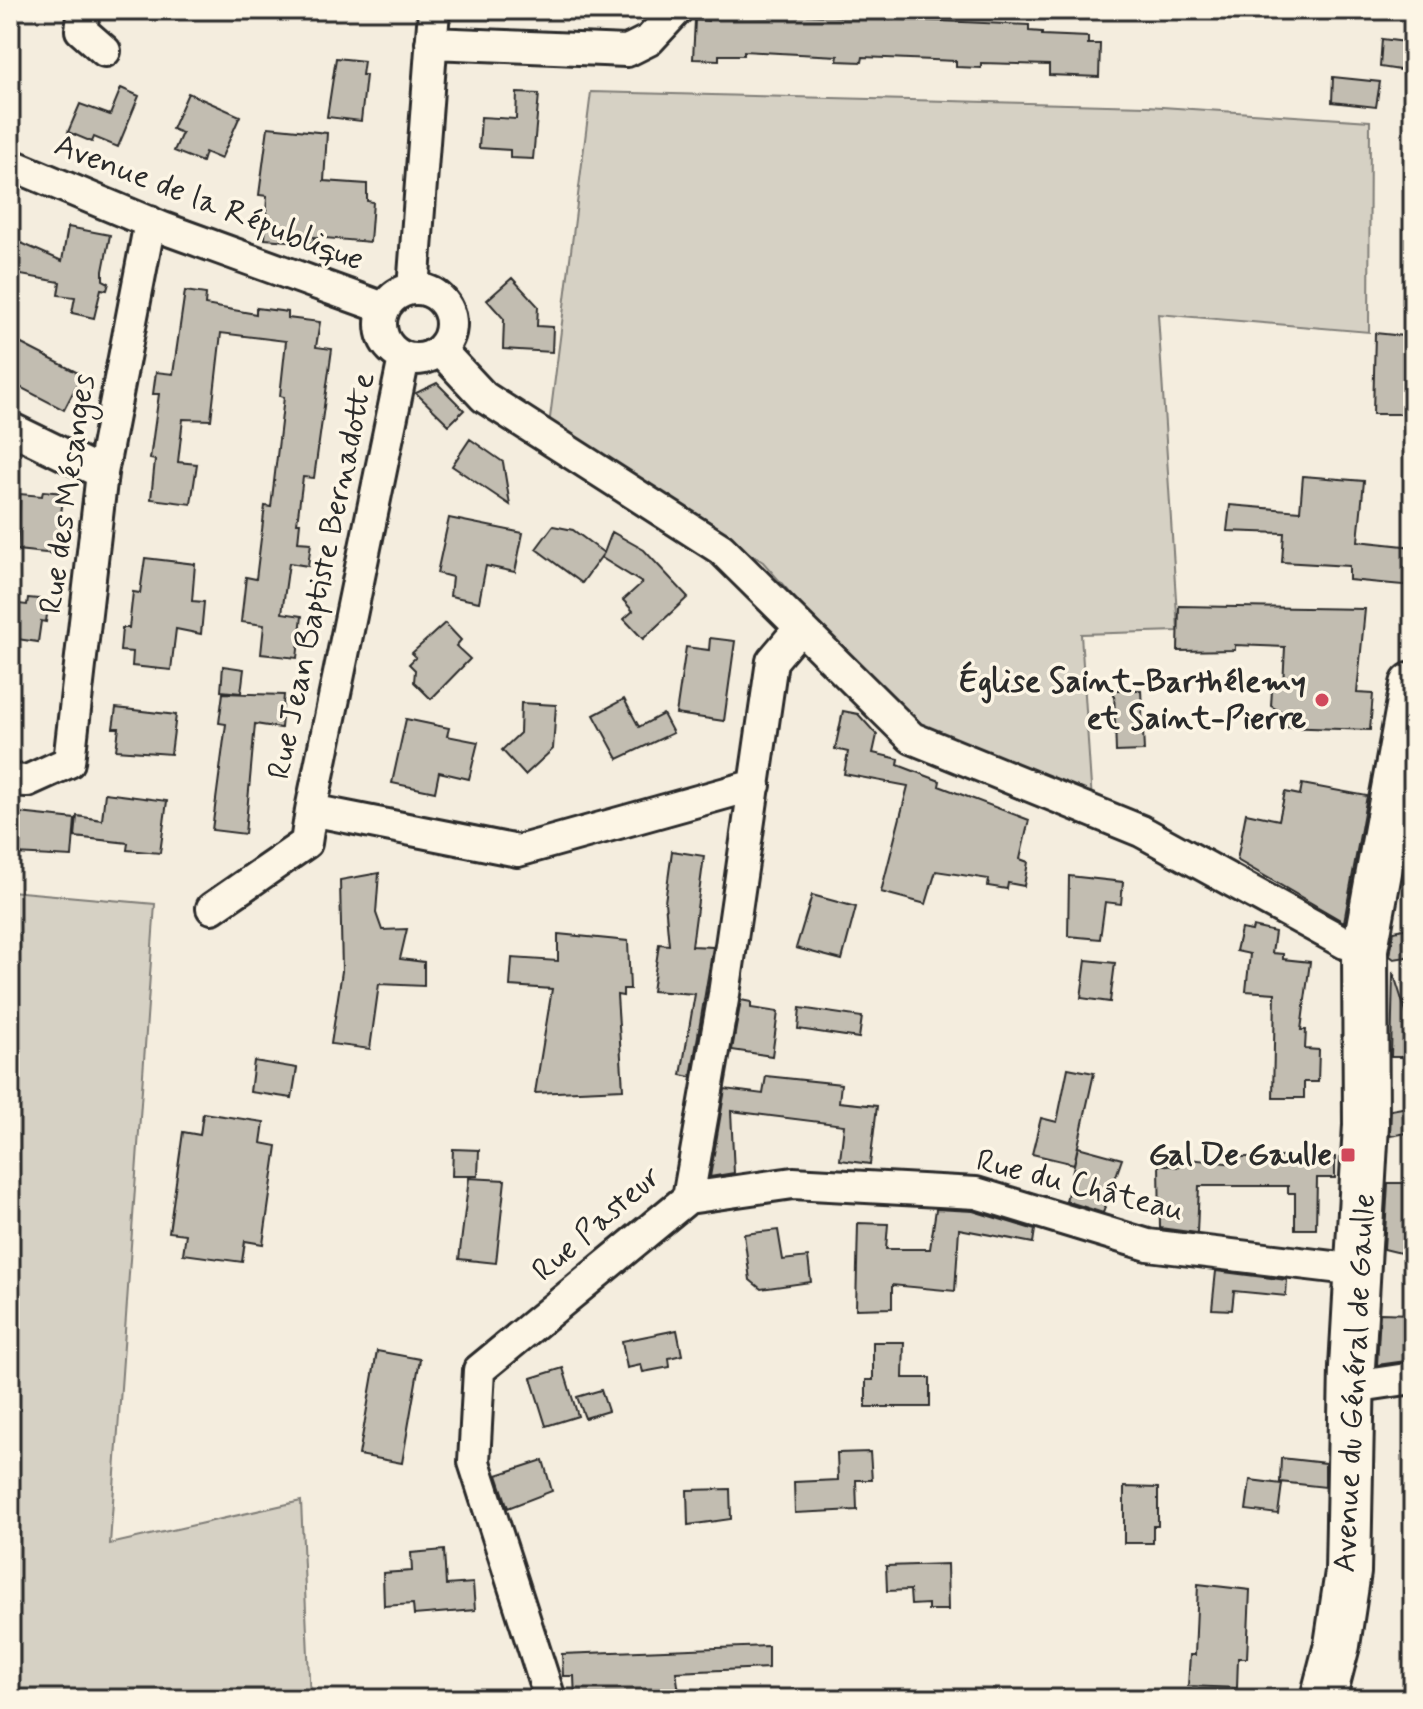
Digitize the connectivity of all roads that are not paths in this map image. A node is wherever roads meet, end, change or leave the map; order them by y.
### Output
1 (84, 10) edge
2 (434, 10) edge
3 (677, 10) edge
4 (431, 43) junction
5 (105, 51) dead end
6 (10, 164) edge
7 (150, 222) junction
8 (413, 289) junction
9 (384, 308) junction
10 (440, 350) junction
11 (404, 358) junction
12 (10, 428) edge
13 (102, 473) junction
14 (799, 629) junction
15 (1413, 685) edge
16 (10, 780) edge
17 (755, 785) junction
18 (311, 810) junction
19 (212, 908) dead end
20 (1365, 949) junction
21 (688, 1198) junction
22 (1358, 1270) junction
23 (1413, 1378) edge
24 (1353, 1387) junction
25 (550, 1699) edge
26 (1323, 1699) edge

1 - 5 street
2 - 4 street
3 - 4 street
4 - 8 street
6 - 7 street, Avenue de la République
7 - 9 street, Avenue de la République
7 - 13 street, Rue des Mésanges
8 - 9 street
8 - 10 street
9 - 11 street
10 - 11 street
10 - 14 street
11 - 18 street, Rue Jean Baptiste Bernadotte
12 - 13 street
13 - 16 street, Rue des Mésanges
14 - 17 street, Rue Pasteur
14 - 20 street
15 - 20 main road, Avenue du Général de Gaulle
17 - 18 street, Rue Jean Baptiste Bernadotte
17 - 21 street, Rue Pasteur
18 - 19 street, Rue Jean Baptiste Bernadotte
20 - 22 main road, Avenue du Général de Gaulle
21 - 22 street, Rue du Château
21 - 25 street, Rue Pasteur
22 - 24 main road, Avenue du Général de Gaulle
23 - 24 street
24 - 26 main road, Avenue du Général de Gaulle

